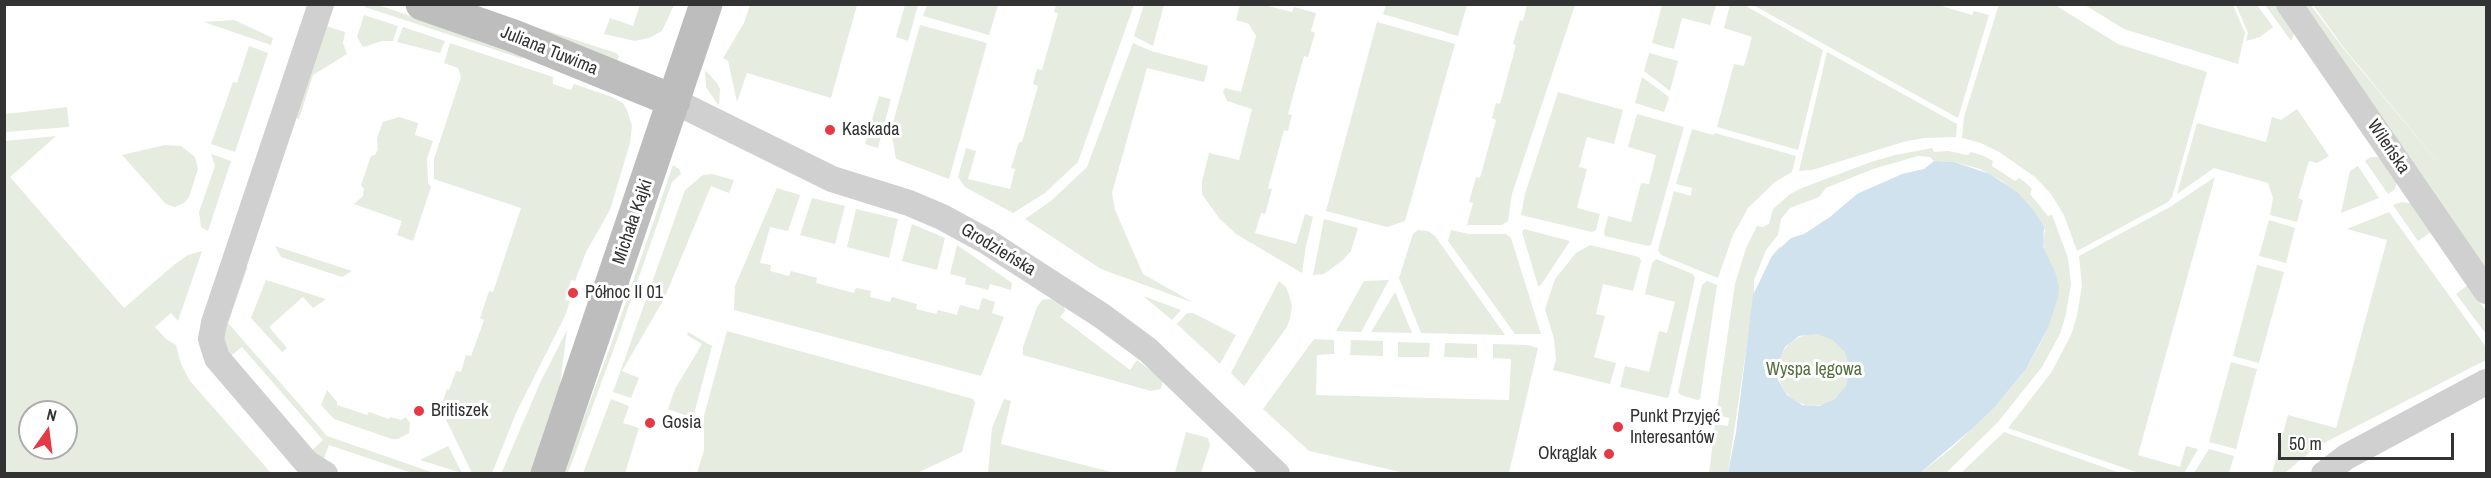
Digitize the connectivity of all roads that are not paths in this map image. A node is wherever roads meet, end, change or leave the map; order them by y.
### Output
1 (321, 4) edge
2 (423, 4) edge
3 (706, 4) edge
4 (2289, 4) edge
5 (674, 100) junction
6 (2487, 291) edge
7 (2487, 382) edge
8 (325, 474) edge
9 (547, 474) edge
10 (1277, 474) edge
11 (2324, 474) edge

1 - 8 street
2 - 5 street, Juliana Tuwima
3 - 5 street, Michała Kajki
4 - 6 street, Wileńska
5 - 9 street, Michała Kajki
5 - 10 street, Grodzieńska
7 - 11 street

